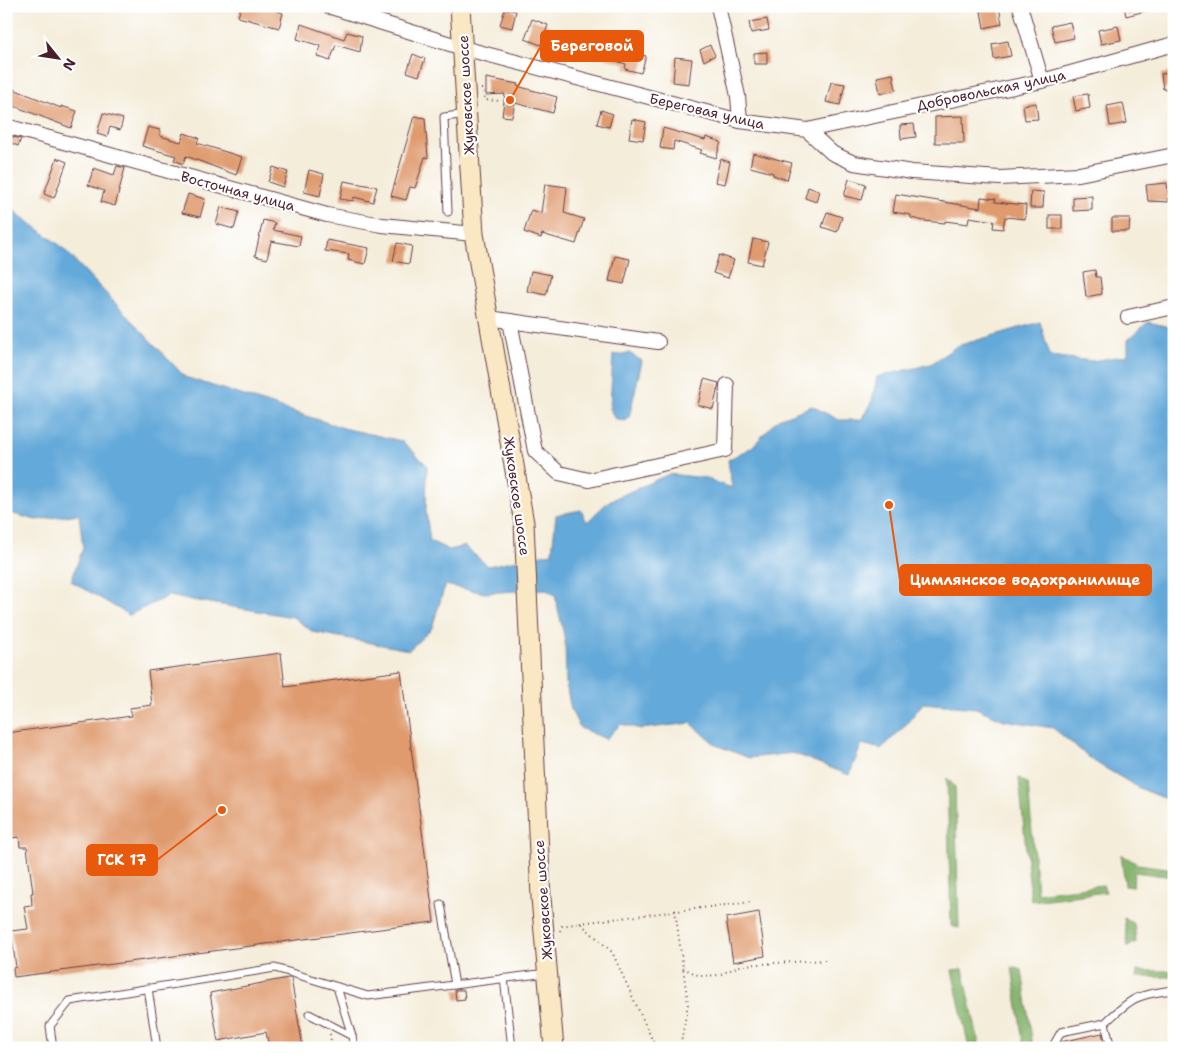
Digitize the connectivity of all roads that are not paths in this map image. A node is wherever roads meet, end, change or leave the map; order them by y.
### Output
1 (328, 6) edge
2 (460, 6) edge
3 (718, 6) edge
4 (1020, 6) edge
5 (1174, 44) edge
6 (463, 48) junction
7 (1042, 81) junction
8 (467, 114) junction
9 (740, 122) junction
10 (6, 126) edge
11 (807, 130) junction
12 (1174, 155) edge
13 (448, 212) dead end
14 (474, 234) junction
15 (1174, 307) edge
16 (1128, 317) dead end
17 (489, 318) junction
18 (510, 321) junction
19 (658, 342) dead end
20 (728, 385) dead end
21 (441, 904) dead end
22 (548, 973) junction
23 (504, 978) junction
24 (455, 985) junction
25 (337, 987) junction
26 (148, 988) junction
27 (1174, 990) edge
28 (309, 1014) dead end
29 (1105, 1023) junction
30 (352, 1036) junction
31 (53, 1048) edge
32 (158, 1048) edge
33 (354, 1048) edge
34 (512, 1048) edge
35 (554, 1048) edge
36 (1052, 1048) edge
37 (1110, 1048) edge

1 - 6 street, Береговая улица
2 - 6 main road, Жуковское шоссе
3 - 9 street
4 - 7 street
5 - 7 street, Добровольская улица
6 - 8 main road, Жуковское шоссе
6 - 9 street, Береговая улица
7 - 11 street, Добровольская улица
8 - 13 lane
8 - 14 main road, Жуковское шоссе
9 - 11 street, Береговая улица
10 - 14 street, Восточная улица
11 - 12 street
14 - 17 main road, Жуковское шоссе
15 - 16 street
17 - 18 street
17 - 22 main road, Жуковское шоссе
18 - 19 street
18 - 20 street
21 - 24 lane
22 - 23 lane
22 - 35 main road, Жуковское шоссе
23 - 24 lane
23 - 34 lane
24 - 25 lane
25 - 26 lane
25 - 30 lane
26 - 31 lane
26 - 32 lane
27 - 29 lane
28 - 30 lane
29 - 36 lane
29 - 37 lane
30 - 33 lane

